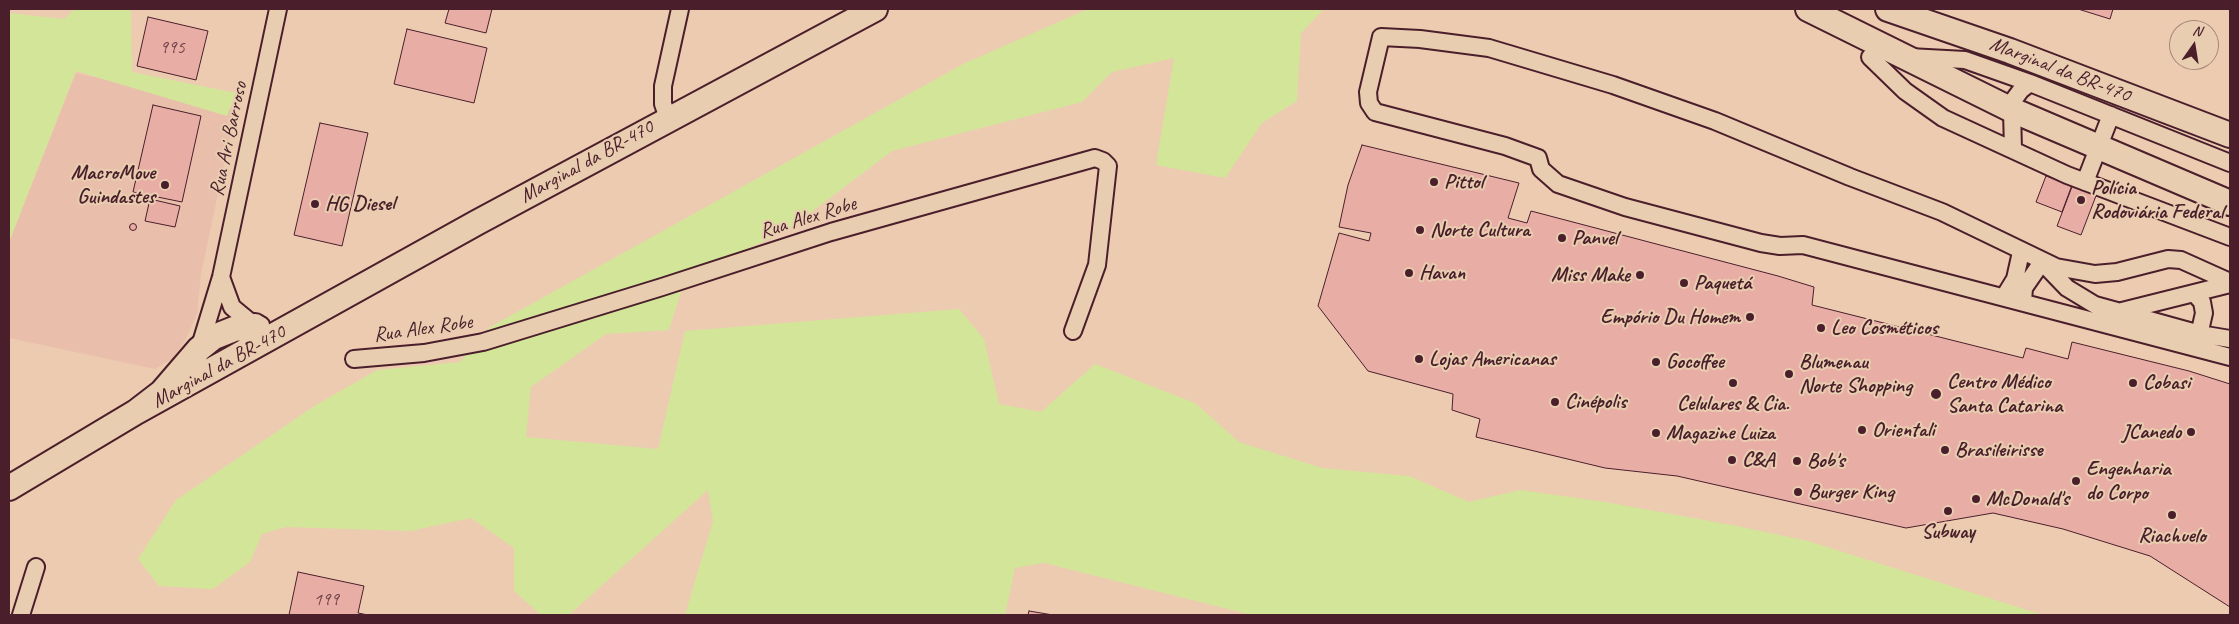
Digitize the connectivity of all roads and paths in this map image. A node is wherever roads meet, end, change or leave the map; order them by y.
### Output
1 (278, 9) edge
2 (680, 9) edge
3 (875, 9) edge
4 (1808, 9) edge
5 (1888, 9) edge
6 (1906, 57) junction
7 (2030, 83) junction
8 (2012, 110) junction
9 (2111, 115) junction
10 (668, 118) junction
11 (2230, 135) edge
12 (2099, 146) junction
13 (2013, 150) junction
14 (2230, 162) edge
15 (2086, 182) junction
16 (2230, 203) edge
17 (2230, 237) edge
18 (2021, 252) junction
19 (2042, 262) junction
20 (221, 277) junction
21 (2230, 283) edge
22 (2194, 292) junction
23 (2004, 297) junction
24 (2023, 302) junction
25 (2122, 311) junction
26 (2085, 318) junction
27 (302, 322) junction
28 (255, 326) junction
29 (1074, 331) dead end
30 (2230, 339) edge
31 (2198, 341) junction
32 (199, 349) junction
33 (2230, 357) edge
34 (354, 359) dead end
35 (136, 412) junction
36 (9, 488) edge
37 (36, 567) dead end
38 (21, 615) edge

1 - 20 street, Rua Ari Barroso
2 - 10 street
3 - 10 highway, Marginal da BR-470
4 - 6 highway
5 - 11 highway, Marginal da BR-470
6 - 7 street
6 - 8 highway
6 - 13 street
7 - 8 street
7 - 9 street
8 - 12 highway
8 - 13 street
9 - 12 street
9 - 14 street
10 - 27 highway, Marginal da BR-470
12 - 15 street
12 - 16 highway
13 - 15 street
15 - 17 street
18 - 19 street
18 - 23 street
18 - 23 street
19 - 21 street
19 - 24 street
19 - 25 street
20 - 28 street
20 - 32 street, Rua Ari Barroso
21 - 22 street
22 - 25 street
22 - 31 street
23 - 24 street
24 - 26 street
25 - 26 street
25 - 31 street
26 - 31 street
27 - 28 street, Marginal da BR-470
27 - 35 highway, Marginal da BR-470
28 - 32 highway
29 - 34 street, Rua Alex Robe
30 - 31 street
31 - 33 street
32 - 35 highway
35 - 36 highway
37 - 38 street

